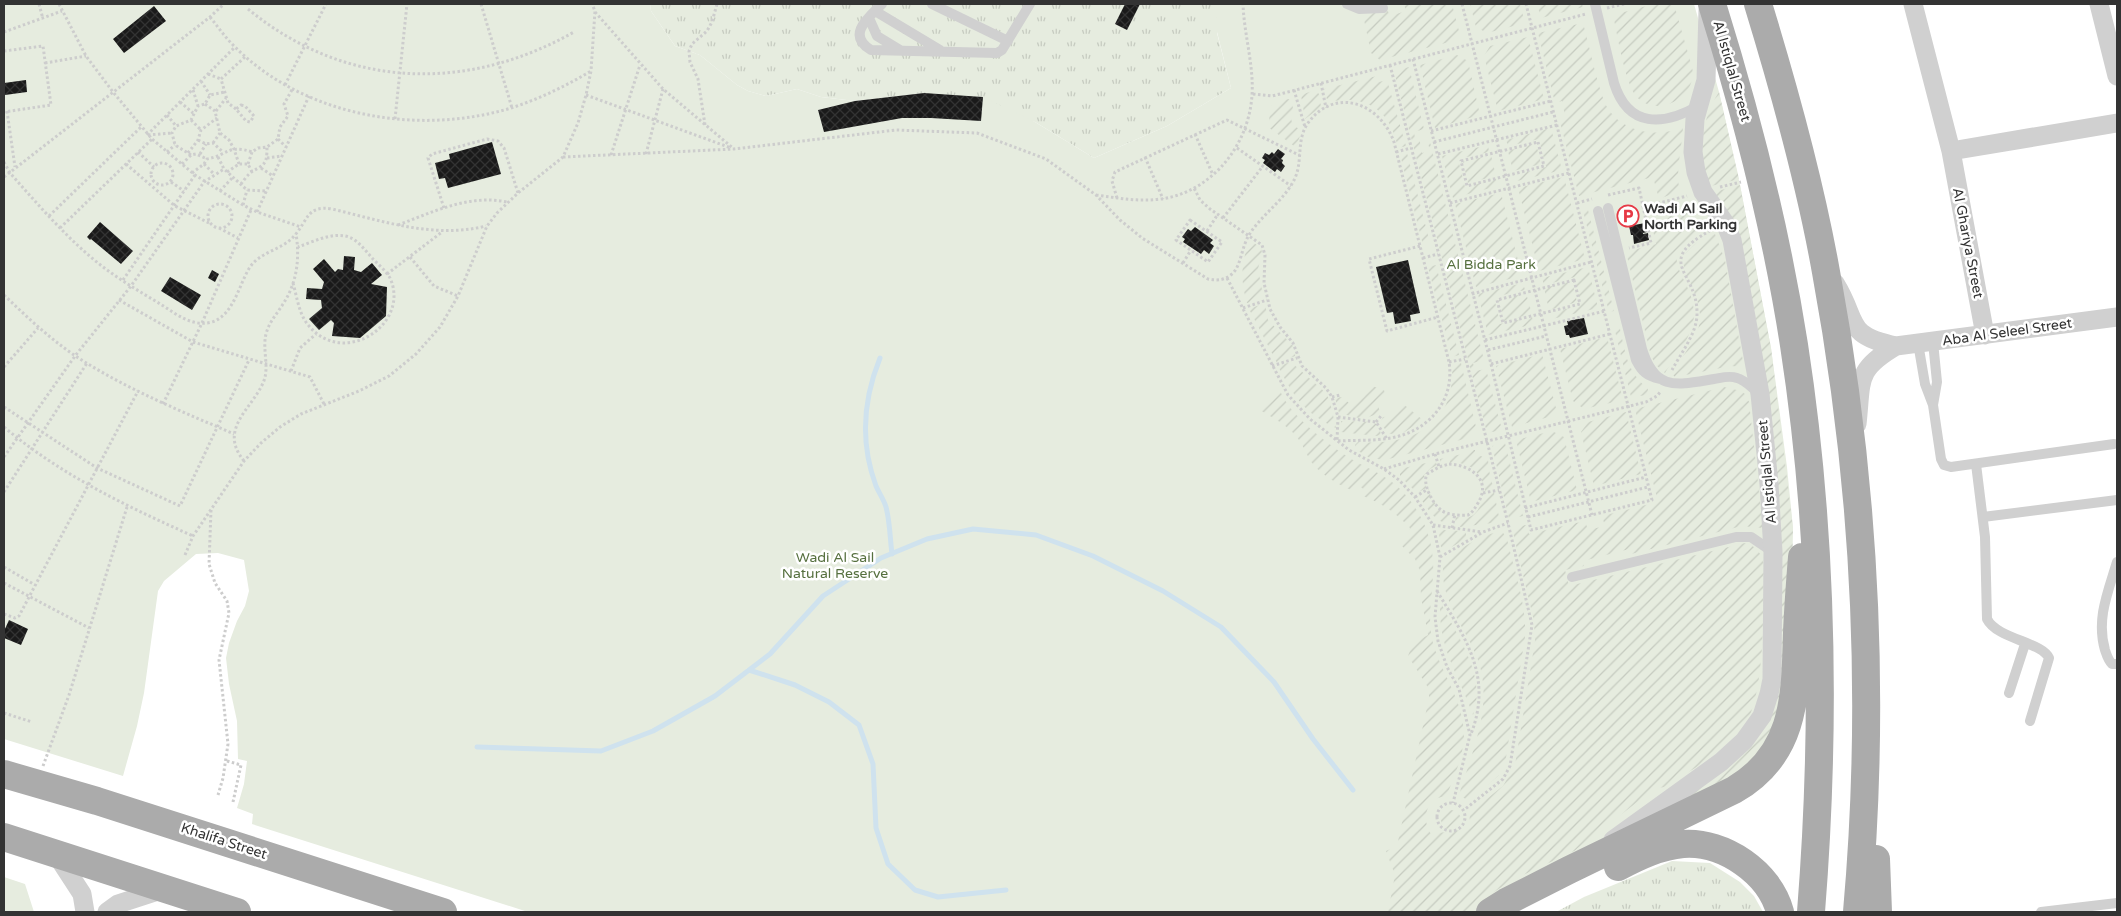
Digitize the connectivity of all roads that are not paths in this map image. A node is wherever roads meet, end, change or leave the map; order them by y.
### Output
1 (932, 4) edge
2 (1030, 4) edge
3 (1347, 4) edge
4 (1710, 4) edge
5 (1758, 4) edge
6 (1913, 4) edge
7 (2100, 4) edge
8 (1383, 8) dead end
9 (1596, 8) edge
10 (875, 11) edge
11 (2111, 23) edge
12 (1008, 41) junction
13 (900, 50) junction
14 (940, 50) junction
15 (2117, 76) edge
16 (1699, 106) junction
17 (2117, 123) edge
18 (1951, 151) junction
19 (1603, 209) dead end
20 (1826, 272) junction
21 (2117, 316) edge
22 (1985, 334) junction
23 (1926, 342) junction
24 (1896, 346) junction
25 (1760, 394) junction
26 (1933, 405) junction
27 (2114, 444) dead end
28 (1852, 446) junction
29 (1976, 464) junction
30 (2117, 500) edge
31 (1812, 502) junction
32 (1984, 517) junction
33 (1773, 552) junction
34 (2117, 562) edge
35 (1572, 577) dead end
36 (2025, 644) junction
37 (2117, 664) edge
38 (2009, 693) dead end
39 (2030, 721) dead end
40 (4, 774) edge
41 (1864, 794) junction
42 (4, 837) edge
43 (56, 854) junction
44 (1580, 865) junction
45 (164, 888) junction
46 (2117, 903) edge
47 (85, 912) edge
48 (107, 912) edge
49 (237, 912) edge
50 (443, 912) edge
51 (1490, 912) edge
52 (1525, 912) edge
53 (1780, 912) edge
54 (1811, 912) edge
55 (1857, 912) edge
56 (1878, 912) edge
57 (2041, 912) edge

1 - 12 lane
2 - 12 lane
3 - 8 lane
4 - 16 street, Al Istiqlal Street
4 - 31 main road, Al Istiqlal Street
5 - 20 main road
6 - 18 street, Al Ghariya Street
7 - 11 street
9 - 16 lane
10 - 13 lane
10 - 13 lane
10 - 14 lane
11 - 15 street
12 - 14 lane
13 - 14 lane
16 - 25 street, Al Istiqlal Street
17 - 18 street
18 - 22 street, Al Ghariya Street
19 - 25 lane
20 - 24 street, Aba Al Seleel Street
20 - 28 main road
21 - 22 street, Aba Al Seleel Street
22 - 23 street, Aba Al Seleel Street
23 - 24 street, Aba Al Seleel Street
23 - 26 lane
23 - 26 lane
24 - 28 street, Aba Al Seleel Street
25 - 33 street, Al Istiqlal Street
26 - 29 lane
27 - 29 lane
28 - 41 main road
29 - 32 lane
30 - 32 lane
31 - 44 main road
31 - 54 main road, Al Istiqlal Street
32 - 36 lane
33 - 35 lane
33 - 44 street, Al Istiqlal Street
34 - 37 lane
36 - 38 lane
36 - 39 lane
40 - 50 main road, Khalifa Street
41 - 55 main road
41 - 56 main road
42 - 43 main road
43 - 45 main road
43 - 47 street
44 - 51 main road
45 - 48 street
45 - 49 main road
46 - 57 lane
52 - 53 main road

